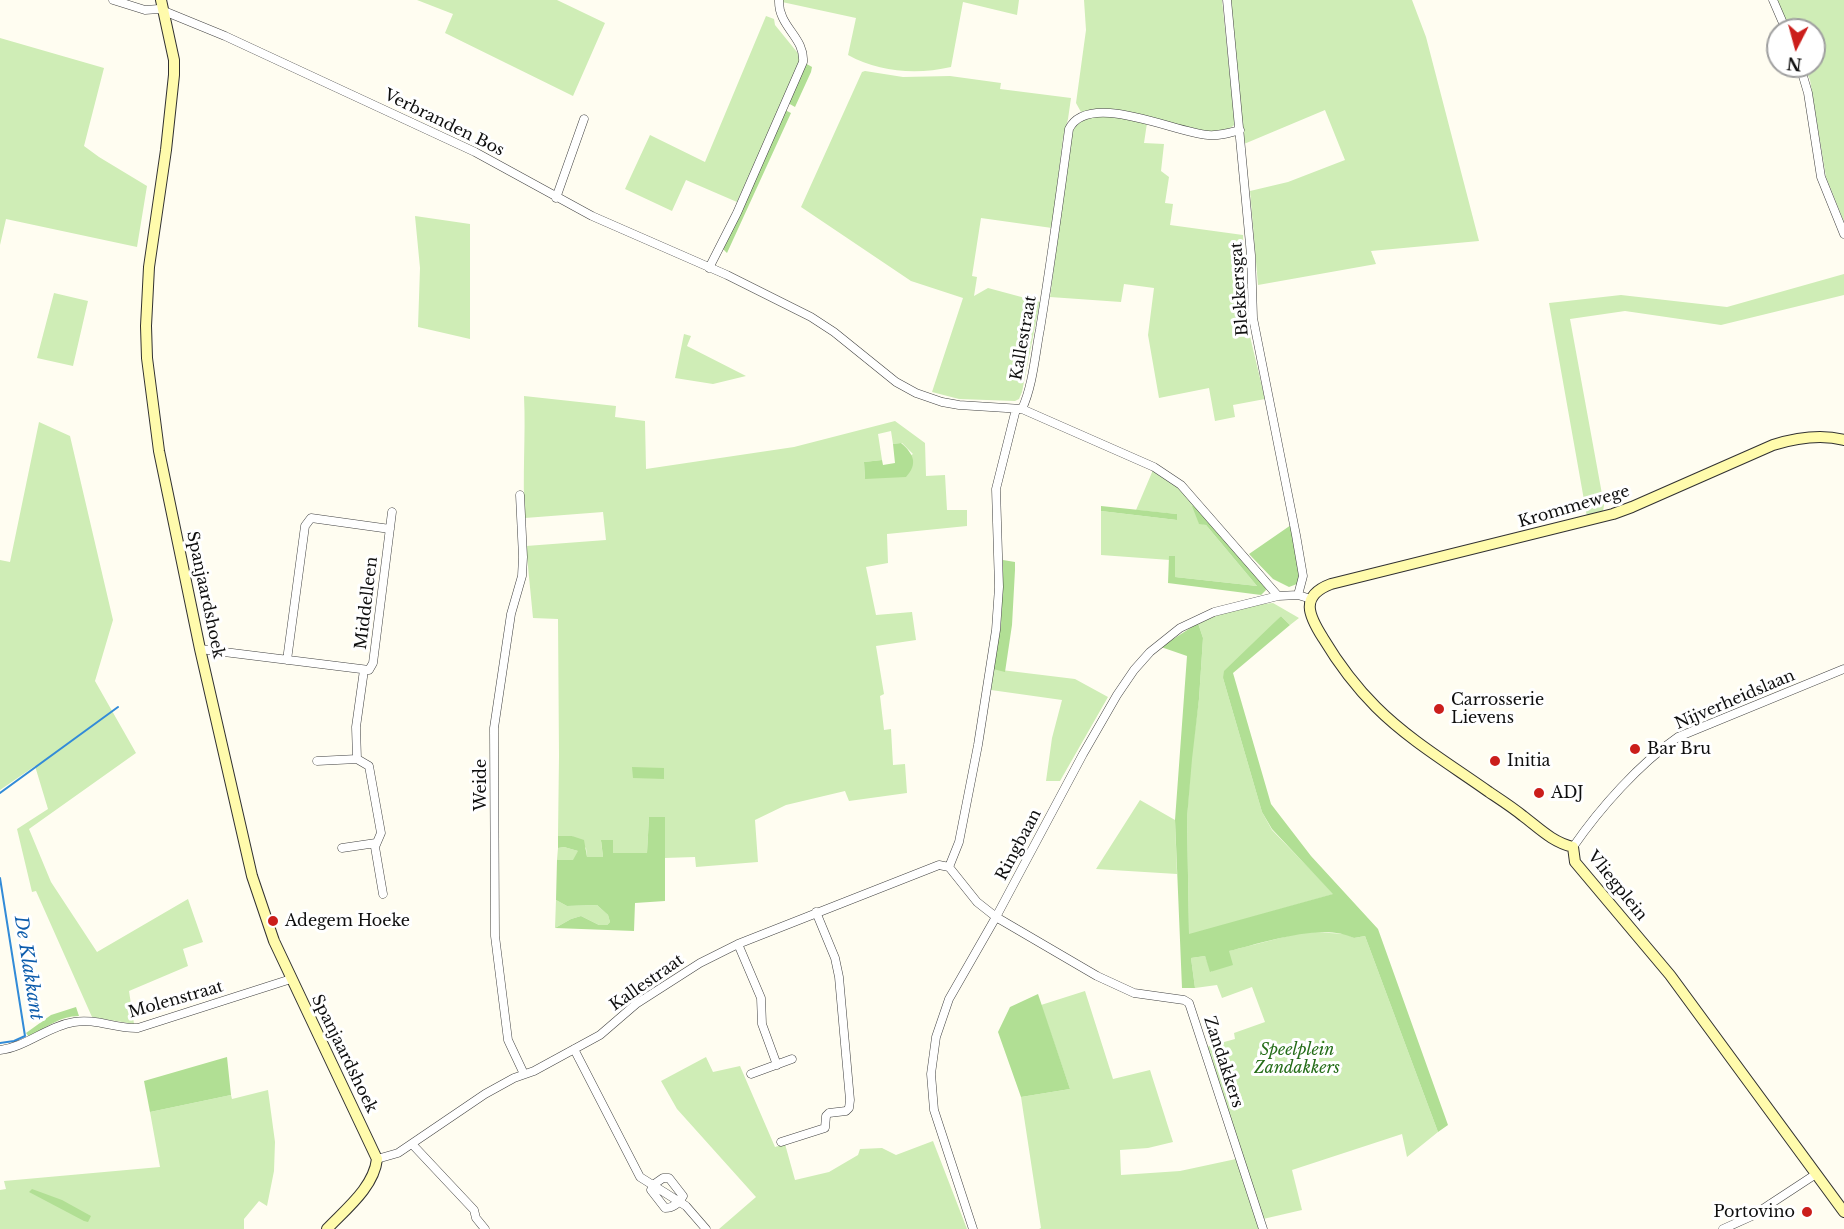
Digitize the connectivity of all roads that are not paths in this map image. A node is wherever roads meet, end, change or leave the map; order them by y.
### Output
1 (113, 0) edge
2 (779, 0) edge
3 (1227, 0) edge
4 (1773, 0) edge
5 (162, 5) edge
6 (1781, 18) edge
7 (1804, 78) edge
8 (584, 119) dead end
9 (1240, 130) junction
10 (556, 198) junction
11 (1844, 234) edge
12 (709, 268) junction
13 (1019, 409) junction
14 (1844, 440) edge
15 (519, 495) dead end
16 (392, 512) dead end
17 (390, 528) junction
18 (1298, 595) junction
19 (1278, 596) junction
20 (1311, 599) junction
21 (201, 649) junction
22 (287, 660) junction
23 (1844, 669) edge
24 (364, 670) junction
25 (357, 759) junction
26 (317, 761) dead end
27 (376, 843) junction
28 (1573, 847) junction
29 (342, 848) dead end
30 (950, 867) junction
31 (383, 894) dead end
32 (816, 912) junction
33 (996, 917) junction
34 (738, 944) junction
35 (291, 979) junction
36 (574, 1049) junction
37 (0, 1050) edge
38 (792, 1059) dead end
39 (777, 1065) junction
40 (524, 1074) junction
41 (751, 1074) dead end
42 (781, 1142) dead end
43 (412, 1144) junction
44 (377, 1159) junction
45 (1816, 1174) junction
46 (653, 1185) junction
47 (680, 1202) junction
48 (1844, 1212) edge
49 (327, 1229) edge
50 (485, 1229) edge
51 (706, 1229) edge
52 (973, 1229) edge
53 (1263, 1229) edge
54 (1723, 1229) edge

1 - 5 street, Verbranden Bos
2 - 12 street
3 - 9 street, Blekkersgat
4 - 6 street
5 - 10 street, Verbranden Bos
5 - 21 street, Spanjaardshoek
7 - 11 street
8 - 10 street
9 - 13 street, Kallestraat
9 - 18 street, Blekkersgat
10 - 12 street, Verbranden Bos
12 - 13 street, Verbranden Bos
13 - 19 street
13 - 30 street, Kallestraat
14 - 20 street, Krommewege
15 - 40 street, Weide
16 - 17 street, Middelleen
17 - 22 street
17 - 24 street, Middelleen
18 - 19 street, Ringbaan
18 - 20 street, Ringbaan
19 - 33 street, Ringbaan
20 - 28 street, Vliegplein
21 - 22 street, Middelleen
21 - 35 street, Spanjaardshoek
22 - 24 street, Middelleen
23 - 28 street, Nijverheidslaan
24 - 25 street
25 - 26 street
25 - 27 street
27 - 29 street
27 - 31 street
28 - 45 street, Vliegplein
30 - 32 street, Kallestraat
30 - 33 street
32 - 34 street, Kallestraat
32 - 42 street
33 - 52 street, Ringbaan
33 - 53 street, Zandakkers
34 - 36 street, Kallestraat
34 - 39 street
35 - 37 street, Molenstraat
35 - 44 street, Spanjaardshoek
36 - 40 street, Kallestraat
36 - 46 street
38 - 39 street
39 - 41 street
40 - 43 street, Kallestraat
43 - 44 street, Kallestraat
43 - 50 street
44 - 49 street
45 - 48 street, Vliegplein
45 - 54 street
46 - 47 street
46 - 47 street
46 - 47 street
47 - 51 street

